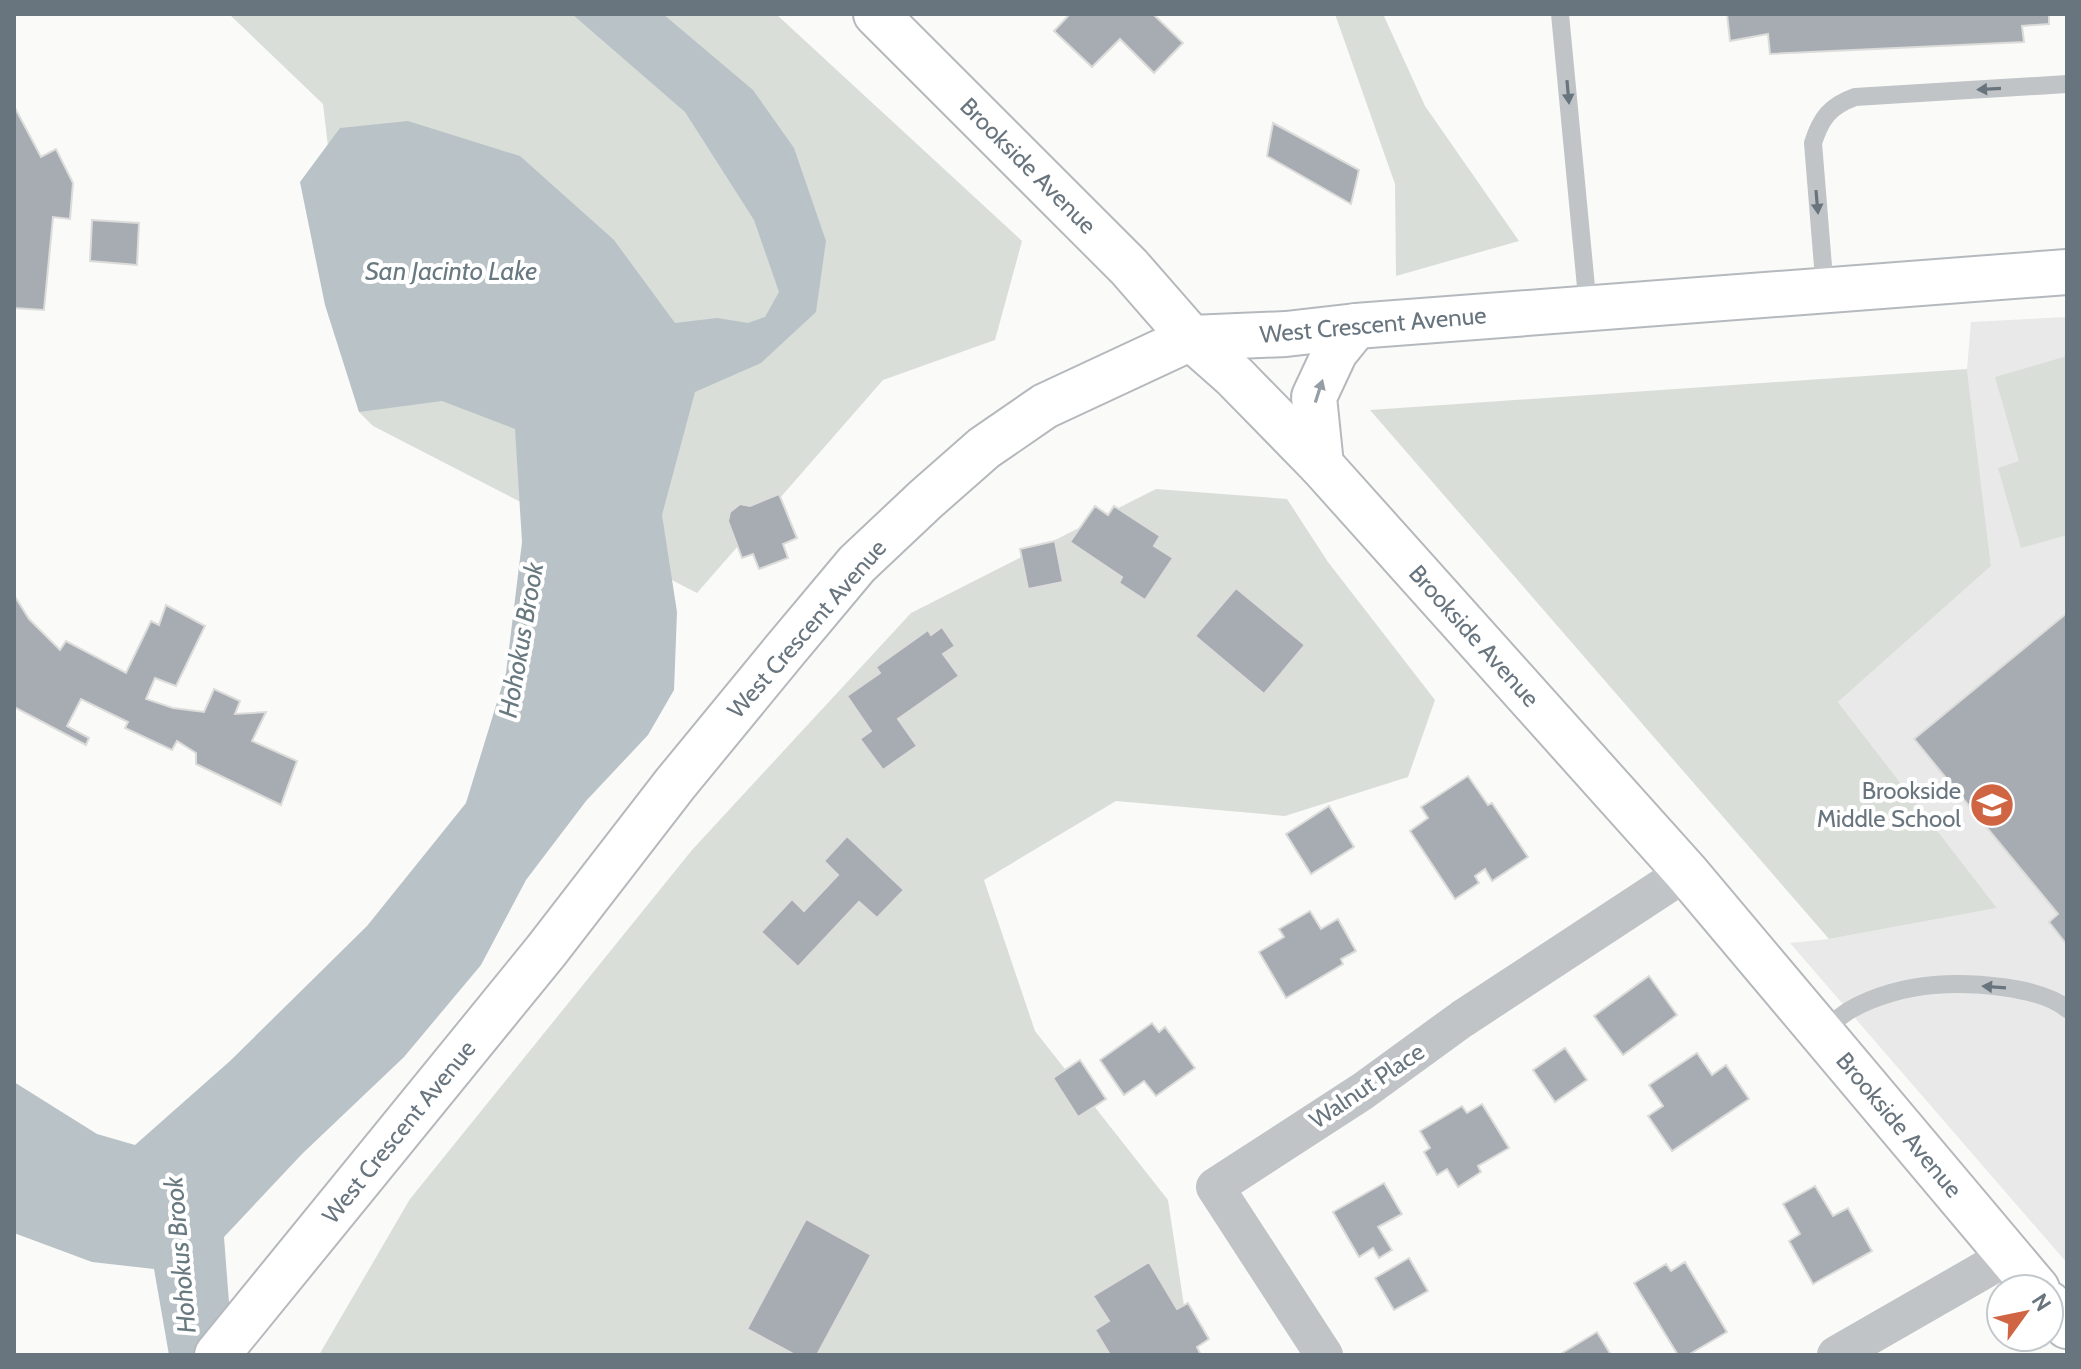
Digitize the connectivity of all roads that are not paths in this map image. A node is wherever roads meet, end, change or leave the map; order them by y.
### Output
1 (876, 14) edge
2 (1560, 14) edge
3 (2067, 84) edge
4 (2067, 272) edge
5 (1825, 291) junction
6 (1588, 308) junction
7 (1356, 326) junction
8 (1191, 338) junction
9 (1321, 465) junction
10 (1686, 872) junction
11 (2067, 1009) edge
12 (1821, 1033) junction
13 (2010, 1255) junction
14 (2026, 1273) edge
15 (228, 1342) edge
16 (1324, 1355) edge
17 (1836, 1355) edge

1 - 8 main road, Brookside Avenue
2 -> 6 lane
3 -> 5 lane
4 - 5 main road, West Crescent Avenue
5 - 6 main road, West Crescent Avenue
6 - 7 main road, West Crescent Avenue
7 - 8 main road, West Crescent Avenue
9 -> 7 main road
8 - 9 main road, Brookside Avenue
8 - 15 main road, West Crescent Avenue
9 - 10 main road, Brookside Avenue
10 - 12 main road, Brookside Avenue
10 - 16 street, Walnut Place
11 -> 12 lane
12 - 13 main road, Brookside Avenue
13 - 14 main road, Brookside Avenue
13 - 17 street

